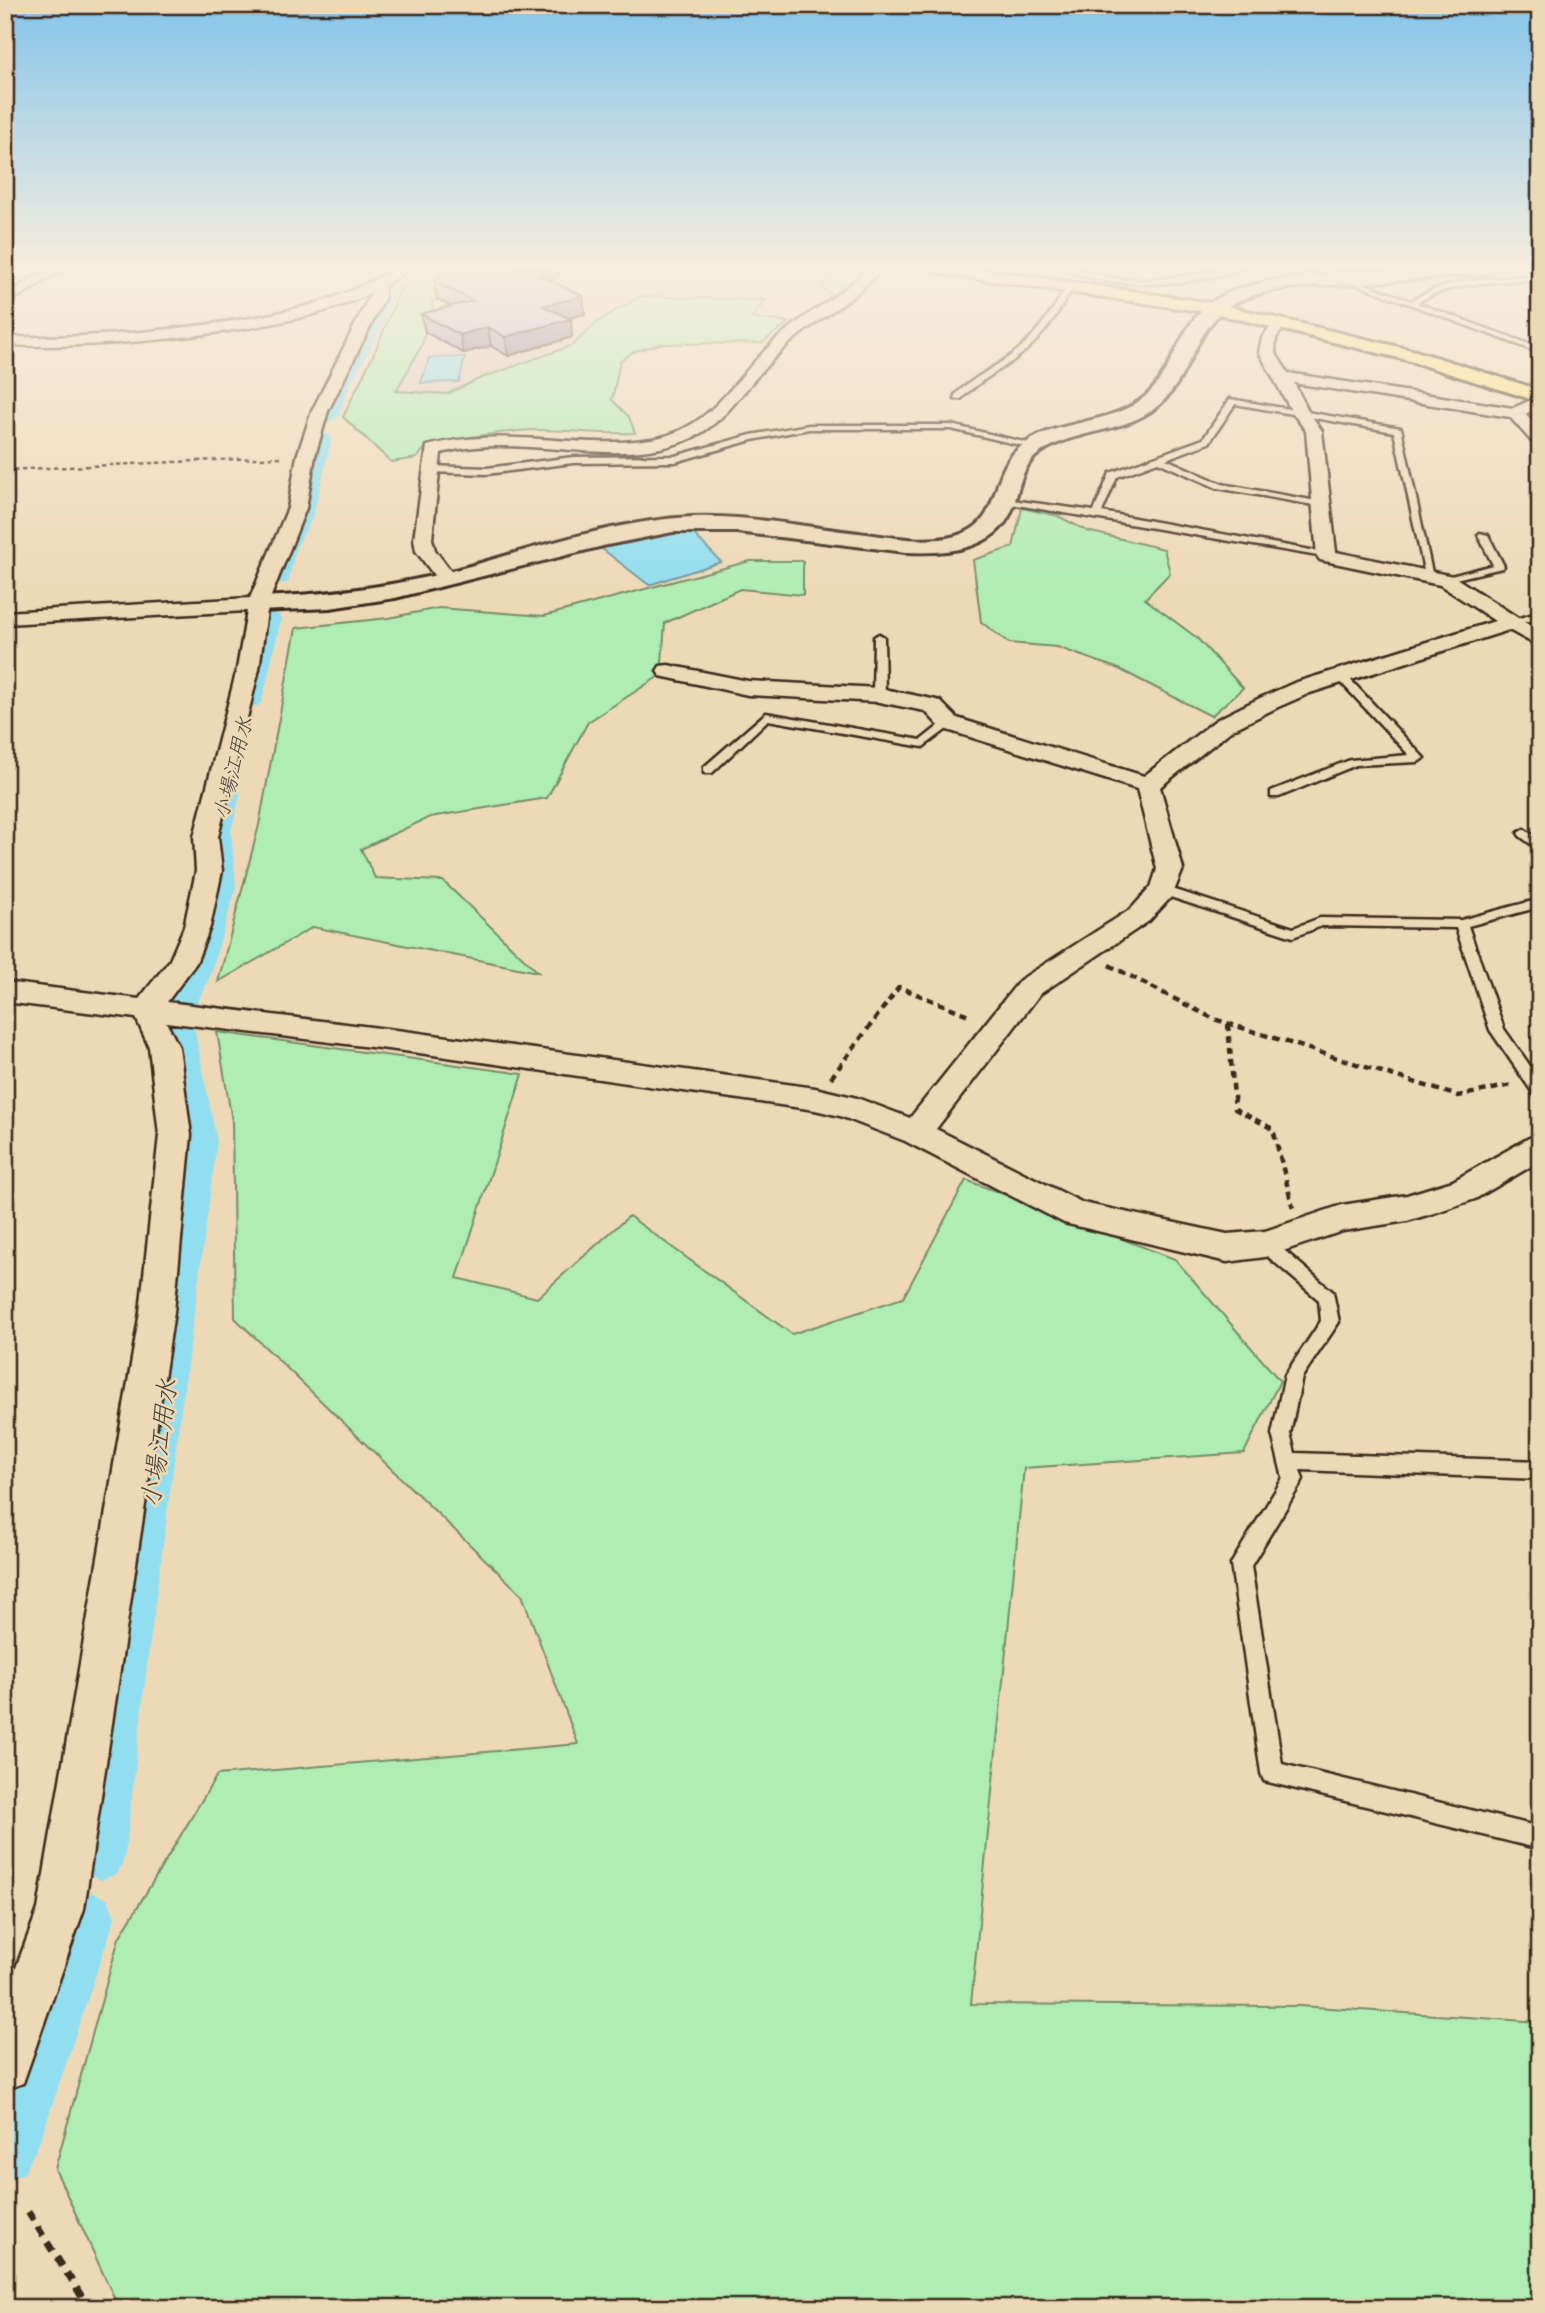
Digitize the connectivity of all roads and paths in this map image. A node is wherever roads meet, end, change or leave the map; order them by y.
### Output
1 (338, 376) edge
2 (750, 376) edge
3 (982, 376) edge
4 (1174, 376) edge
5 (1474, 376) edge
6 (1283, 377) joint
7 (958, 397) dead end
8 (1533, 406) edge
9 (1300, 412) junction
10 (1540, 440) edge
11 (1037, 446) junction
12 (306, 456) junction
13 (1159, 458) junction
14 (429, 469) junction
15 (5, 470) edge
16 (1004, 502) junction
17 (1322, 505) junction
18 (1097, 514) junction
19 (1539, 532) edge
20 (1483, 534) dead end
21 (1540, 537) edge
22 (1327, 556) junction
23 (446, 578) junction
24 (1438, 578) junction
25 (258, 604) junction
26 (1540, 615) edge
27 (5, 618) edge
28 (1512, 622) junction
29 (879, 637) dead end
30 (1540, 641) edge
31 (668, 671) dead end
32 (1341, 676) junction
33 (878, 695) junction
34 (948, 723) junction
35 (708, 770) dead end
36 (1149, 785) junction
37 (1275, 794) dead end
38 (1524, 833) dead end
39 (1540, 847) edge
40 (1163, 890) junction
41 (1540, 903) edge
42 (1461, 924) junction
43 (1084, 951) junction
44 (5, 992) edge
45 (146, 1010) junction
46 (1228, 1024) junction
47 (998, 1027) junction
48 (1536, 1087) edge
49 (815, 1099) junction
50 (916, 1133) junction
51 (1540, 1146) edge
52 (1298, 1231) junction
53 (1265, 1244) junction
54 (1288, 1461) junction
55 (1540, 1470) edge
56 (1540, 1838) edge
57 (5, 2065) edge
58 (28, 2212) dead end
59 (89, 2308) edge

1 - 12 street
2 - 14 street
3 - 7 lane
4 - 11 street
5 - 8 main road
6 - 8 street
6 - 9 street
8 - 10 street
9 - 13 lane
9 - 17 street
9 - 24 lane
11 - 14 lane
11 - 16 street
12 - 15 path
12 - 25 street
13 - 17 lane
13 - 18 lane
14 - 23 street
16 - 18 lane
16 - 23 street
17 - 22 street
18 - 22 lane
19 - 21 lane
20 - 24 lane
22 - 24 street
23 - 25 street
24 - 28 street
25 - 27 street
25 - 45 street
26 - 28 lane
28 - 30 street
28 - 32 street
29 - 33 lane
31 - 33 street
32 - 36 street
32 - 37 lane
33 - 34 street
34 - 35 lane
34 - 36 street
36 - 40 street
38 - 39 lane
40 - 42 lane
40 - 43 street
41 - 42 lane
42 - 48 lane
43 - 46 path
43 - 47 street
44 - 45 street
45 - 49 street
45 - 57 street
46 - 48 path
46 - 52 path
47 - 49 path
47 - 50 street
49 - 50 street
50 - 53 street
51 - 52 street
52 - 53 street
53 - 54 lane
54 - 55 lane
54 - 56 lane
58 - 59 path

